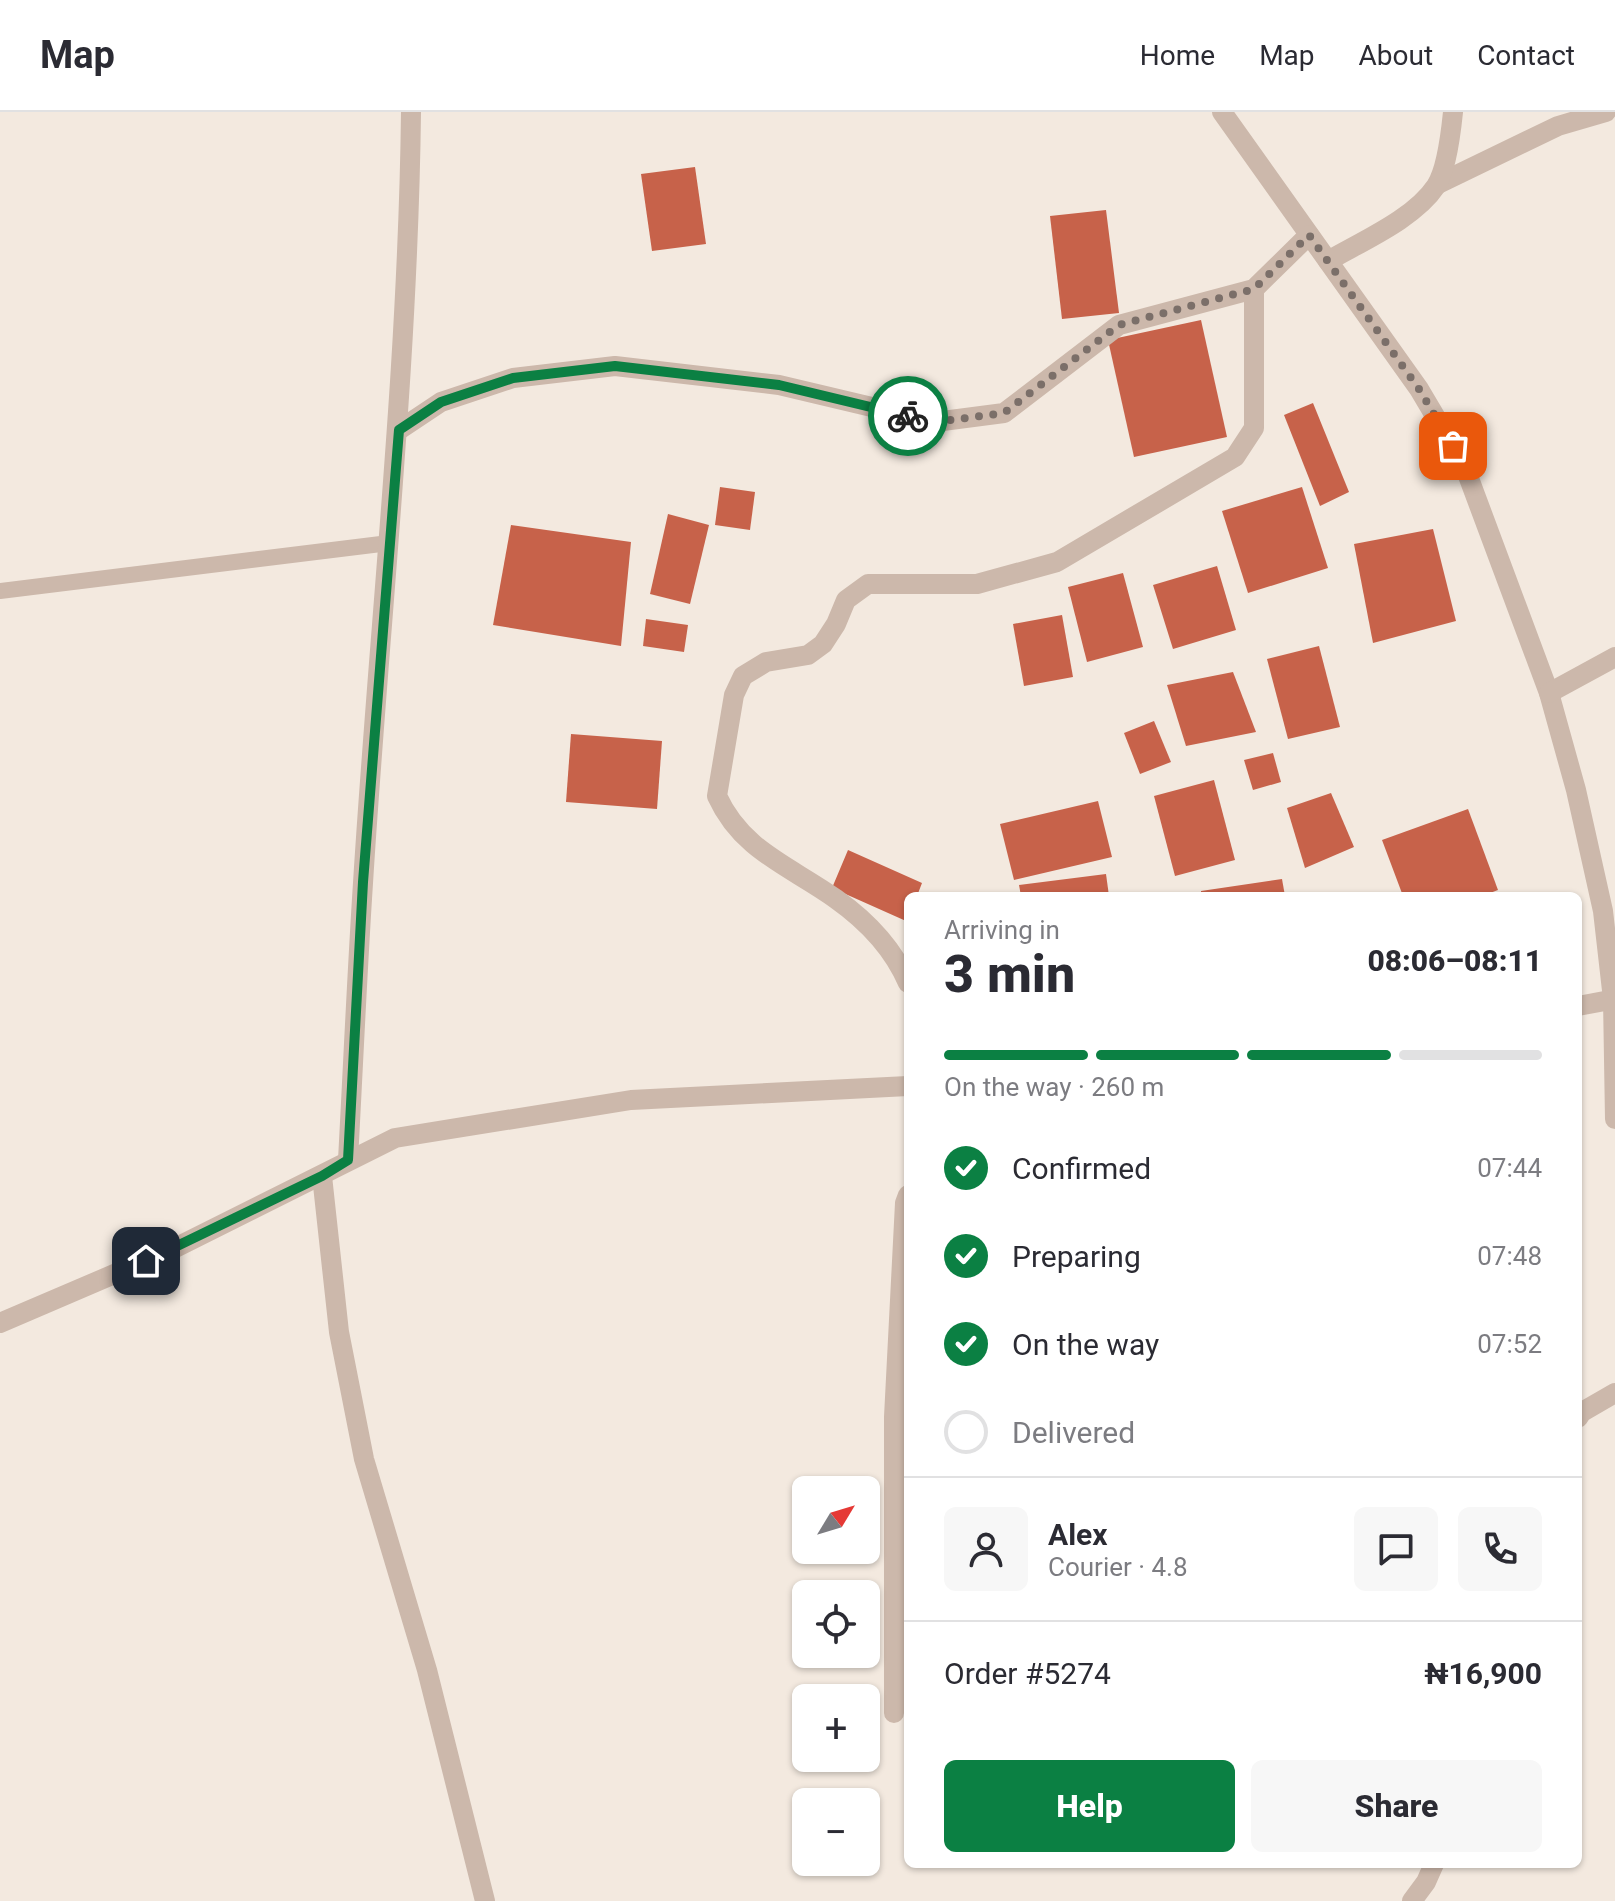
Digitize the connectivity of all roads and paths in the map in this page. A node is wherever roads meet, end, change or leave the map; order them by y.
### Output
1 (411, 112) edge
2 (1222, 112) edge
3 (1453, 112) edge
4 (1606, 112) edge
5 (1438, 184) junction
6 (1309, 235) junction
7 (1328, 261) junction
8 (1254, 289) junction
9 (399, 430) junction
10 (389, 543) junction
11 (0, 591) edge
12 (1615, 657) edge
13 (1549, 693) junction
14 (904, 974) edge
15 (1614, 999) edge
16 (1582, 1005) edge
17 (904, 1086) edge
18 (1615, 1119) edge
19 (348, 1160) junction
20 (322, 1176) junction
21 (904, 1225) edge
22 (0, 1323) edge
23 (1615, 1393) edge
24 (1582, 1412) edge
25 (894, 1713) dead end
26 (1432, 1868) edge
27 (485, 1901) edge
28 (1412, 1901) edge

1 - 9 street
2 - 6 street
3 - 5 street
4 - 5 street
5 - 7 street
6 - 7 street
6 - 8 street
7 - 13 street
8 - 9 street
8 - 14 street
9 - 10 street
10 - 11 lane
10 - 19 street
12 - 13 street
13 - 15 street
15 - 16 street
15 - 18 street
17 - 19 street
19 - 20 street
20 - 22 street
20 - 27 street
21 - 25 street
23 - 24 street
26 - 28 street

